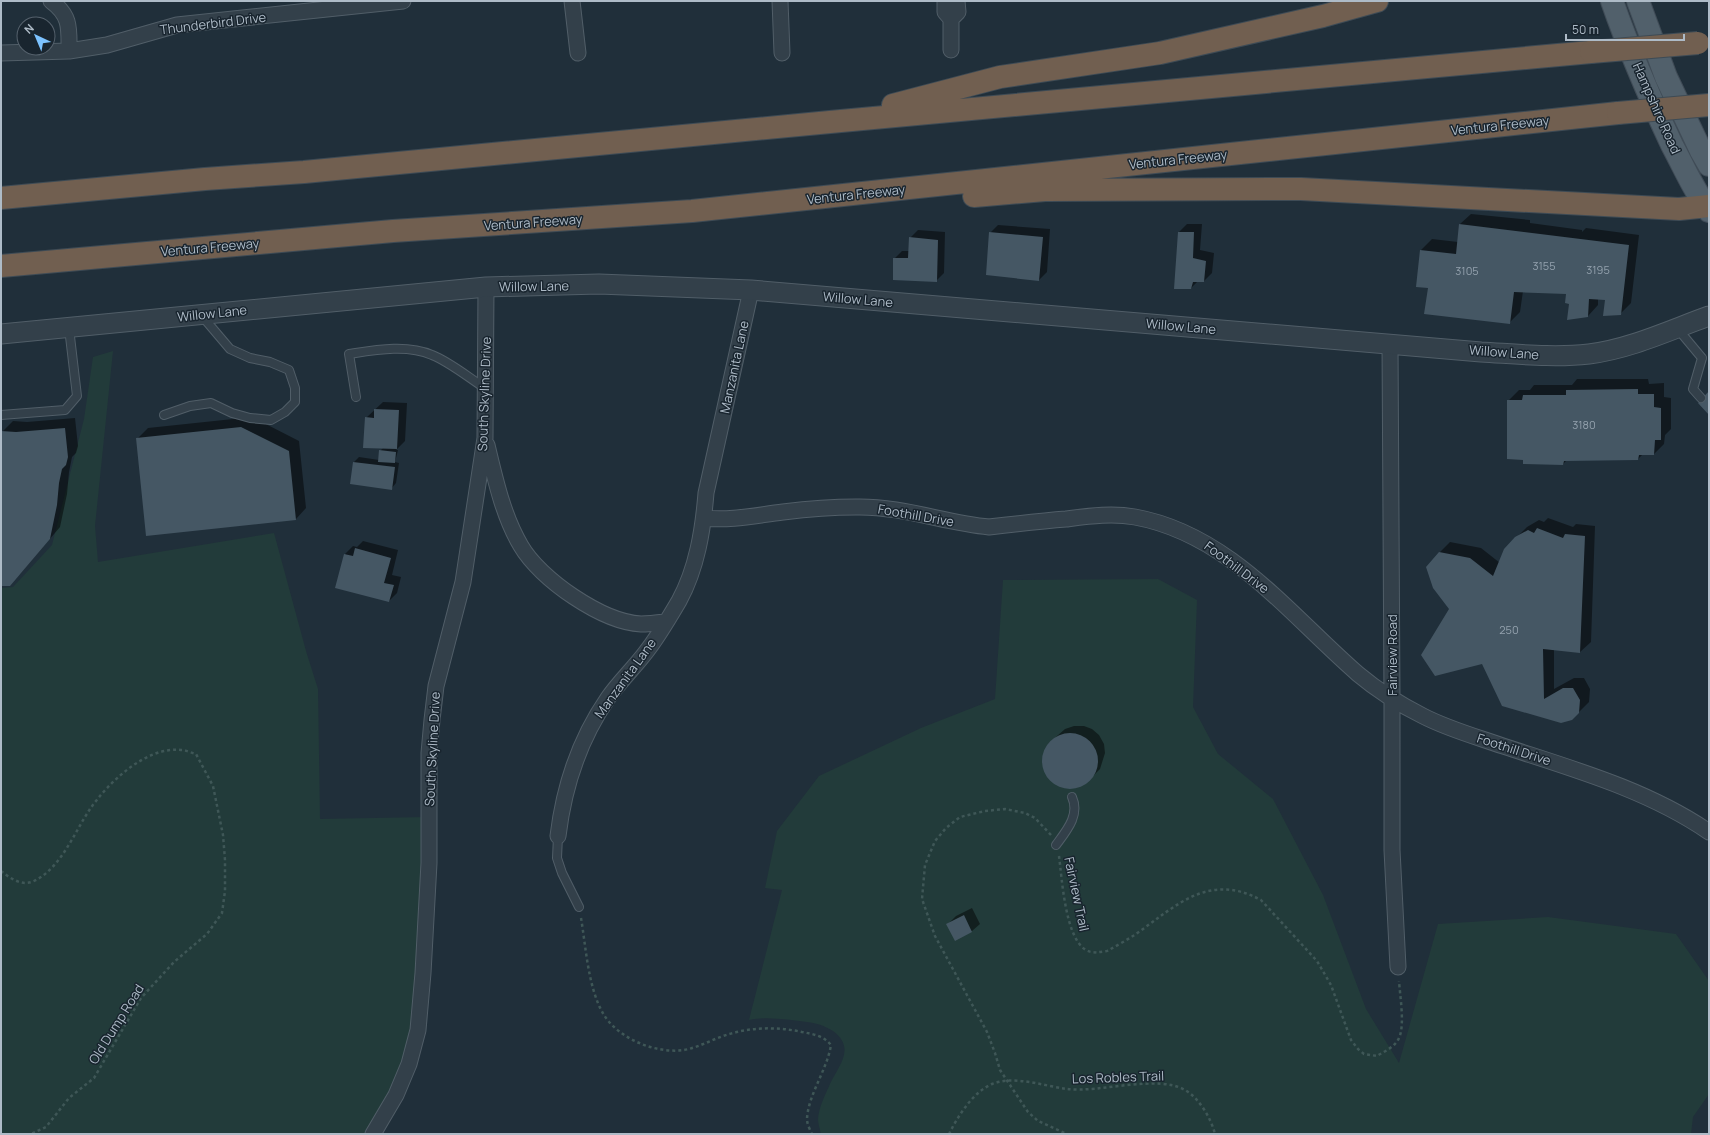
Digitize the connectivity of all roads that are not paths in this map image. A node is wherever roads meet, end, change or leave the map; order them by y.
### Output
1 (51, 1) edge
2 (404, 1) edge
3 (572, 1) edge
4 (780, 1) edge
5 (945, 1) edge
6 (957, 1) edge
7 (1377, 1) edge
8 (1612, 1) edge
9 (1638, 1) edge
10 (320, 6) edge
11 (951, 19) junction
12 (1704, 43) edge
13 (951, 50) dead end
14 (69, 51) junction
15 (1, 53) edge
16 (578, 53) dead end
17 (782, 53) dead end
18 (1709, 105) edge
19 (830, 122) junction
20 (1709, 165) edge
21 (1, 198) edge
22 (1708, 208) edge
23 (692, 211) junction
24 (1, 266) edge
25 (486, 287) junction
26 (751, 290) junction
27 (200, 314) junction
28 (1709, 316) edge
29 (69, 327) junction
30 (1677, 328) junction
31 (1, 334) edge
32 (1390, 344) junction
33 (1705, 357) edge
34 (485, 388) junction
35 (356, 397) dead end
36 (1701, 398) dead end
37 (1, 415) edge
38 (164, 415) dead end
39 (485, 438) junction
40 (704, 518) junction
41 (665, 622) junction
42 (1392, 698) junction
43 (1072, 797) dead end
44 (1709, 832) edge
45 (558, 836) joint
46 (1056, 845) road end
47 (579, 908) road end
48 (1398, 967) road end
49 (373, 1134) edge

1 - 14 street
2 - 10 street, Thunderbird Drive
3 - 16 street
4 - 17 street
5 - 11 street
6 - 11 street
7 - 19 highway
8 - 22 main road, Hampshire Road
9 - 20 main road, Hampshire Road
10 - 14 street, Thunderbird Drive
11 - 13 street
12 - 19 highway, bridge
14 - 15 street, Thunderbird Drive
18 - 23 highway, Ventura Freeway, bridge
19 - 21 highway
22 - 23 highway
23 - 24 highway, Ventura Freeway
25 - 26 street, Willow Lane
25 - 27 street, Willow Lane
25 - 34 street, South Skyline Drive
26 - 32 street, Willow Lane
26 - 40 street, Manzanita Lane
27 - 29 street, Willow Lane
27 - 38 lane
28 - 30 street, Willow Lane
29 - 31 street, Willow Lane
29 - 37 lane
30 - 32 street, Willow Lane
30 - 33 lane
32 - 42 street, Fairview Road
33 - 36 lane
34 - 35 lane
34 - 39 street, South Skyline Drive
39 - 41 street
39 - 49 street, South Skyline Drive
40 - 41 street, Manzanita Lane
40 - 42 street, Foothill Drive
41 - 45 street, Manzanita Lane
42 - 44 street, Foothill Drive
42 - 48 street, Fairview Road
43 - 46 lane
45 - 47 lane, Manzanita Lane

